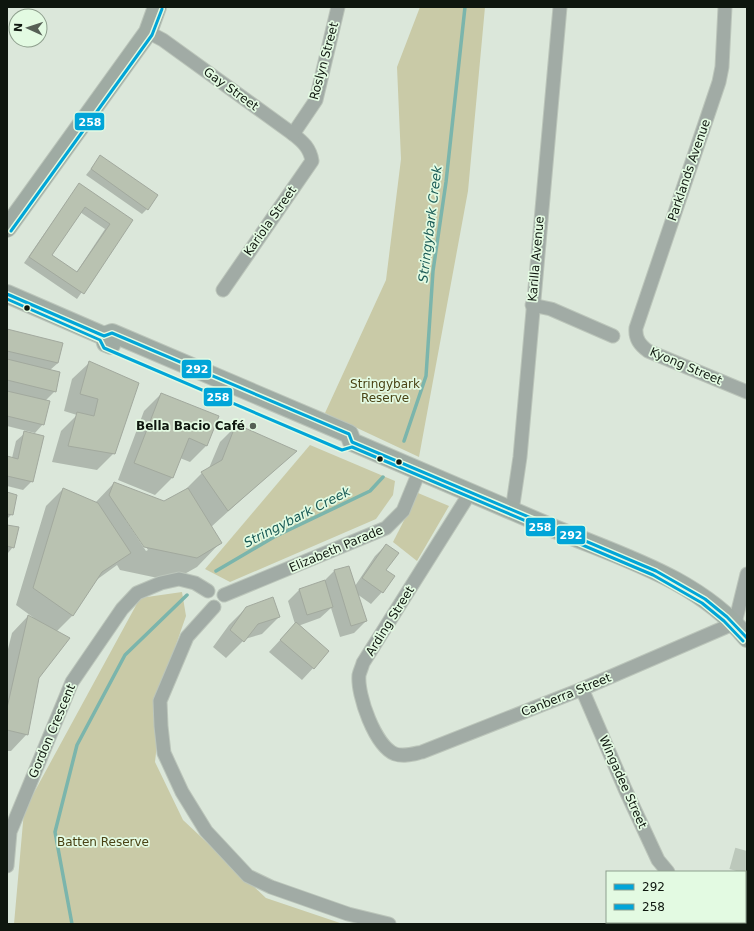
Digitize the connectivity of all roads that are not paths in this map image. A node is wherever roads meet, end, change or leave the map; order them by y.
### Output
1 (158, 7) edge
2 (338, 7) edge
3 (560, 7) edge
4 (725, 7) edge
5 (148, 32) junction
6 (293, 134) junction
7 (310, 152) joint
8 (7, 228) edge
9 (223, 290) dead end
10 (7, 294) edge
11 (532, 305) junction
12 (635, 330) joint
13 (613, 336) dead end
14 (747, 392) edge
15 (419, 472) junction
16 (470, 493) junction
17 (512, 511) junction
18 (747, 574) edge
19 (208, 592) junction
20 (224, 595) junction
21 (214, 607) junction
22 (735, 624) junction
23 (747, 638) edge
24 (582, 690) junction
25 (393, 753) joint
26 (7, 866) edge
27 (667, 871) edge
28 (389, 924) edge

1 - 5 main road
2 - 6 street, Roslyn Street
3 - 11 street, Karilla Avenue
4 - 12 street, Parklands Avenue
5 - 6 street, Gay Street
5 - 8 main road
6 - 7 street, Gay Street
7 - 9 street, Kariola Street
10 - 15 main road
11 - 13 street
11 - 17 street, Karilla Avenue
12 - 14 street, Kyong Street
15 - 16 main road
15 - 20 street, Elizabeth Parade
16 - 17 main road
16 - 25 street, Arding Street
17 - 22 main road
18 - 22 street
19 - 20 street
19 - 21 street
19 - 26 street, Gordon Crescent
20 - 21 street
21 - 28 street
22 - 23 main road
22 - 24 street, Canberra Street
24 - 25 street, Canberra Street
24 - 27 street, Wingadee Street

